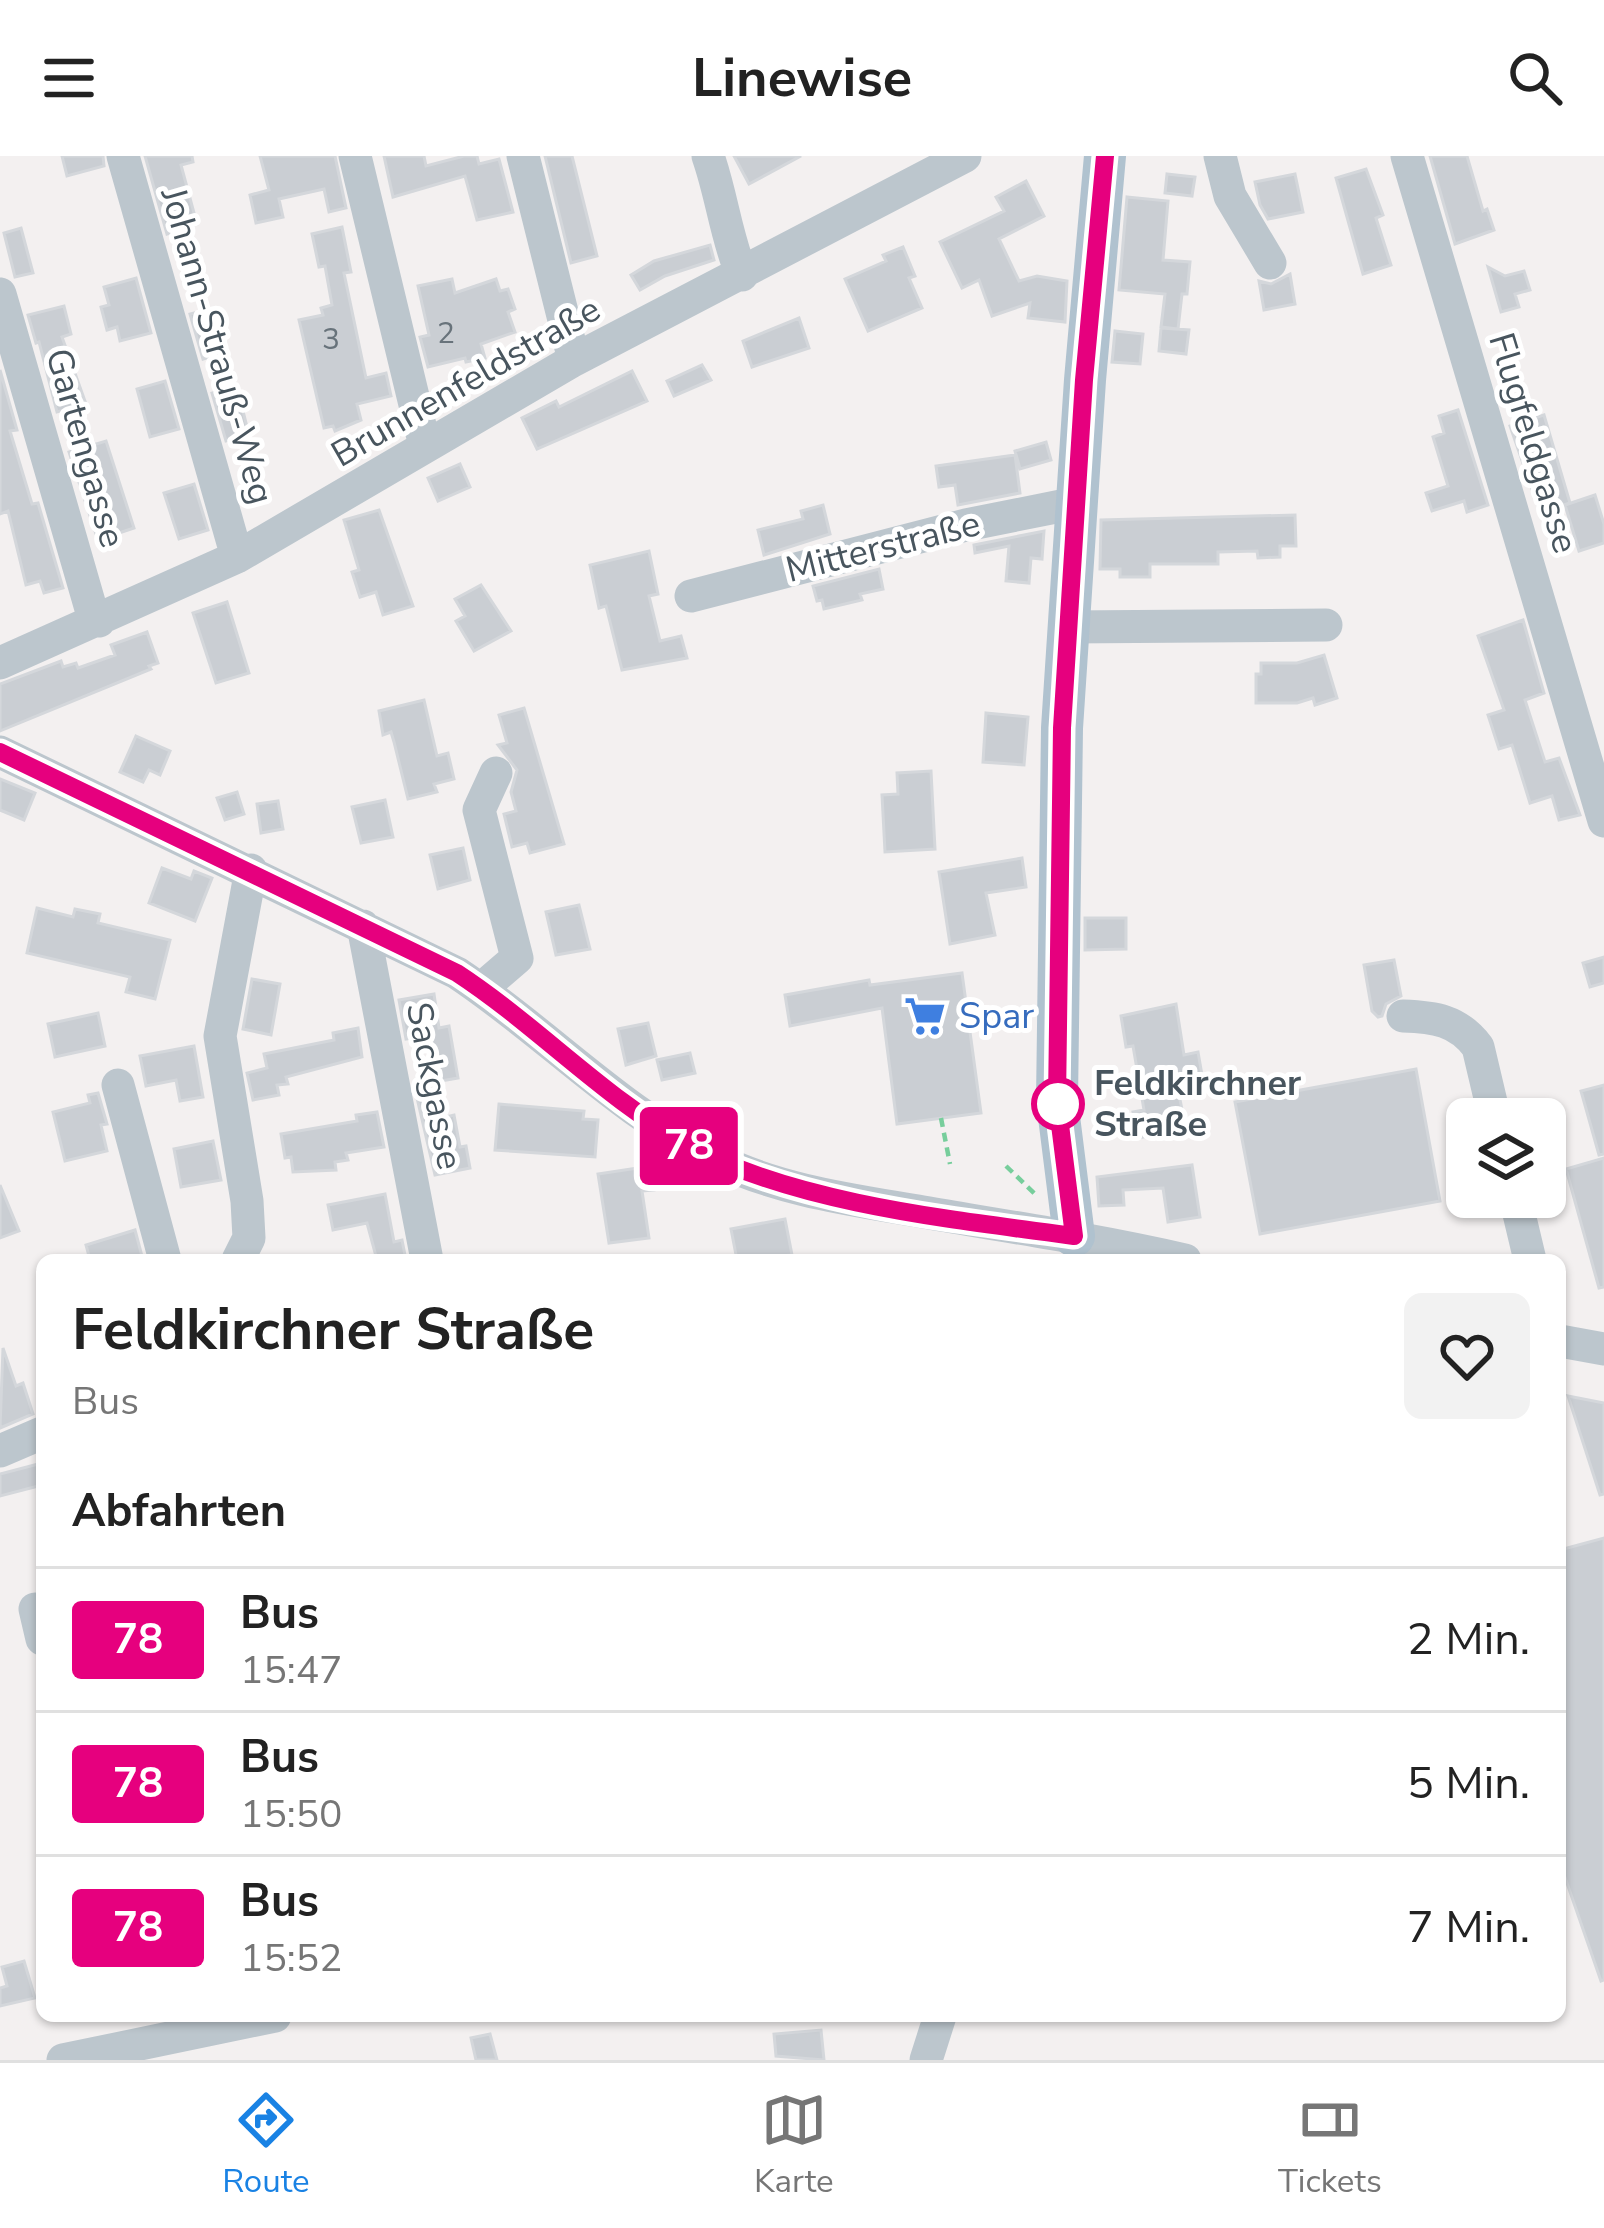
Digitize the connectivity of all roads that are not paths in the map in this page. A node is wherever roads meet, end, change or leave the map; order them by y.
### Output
1 (123, 156) edge
2 (355, 156) edge
3 (523, 156) edge
4 (708, 156) edge
5 (1105, 156) edge
6 (1220, 156) edge
7 (1407, 156) edge
8 (949, 160) edge
9 (1270, 263) dead end
10 (742, 275) junction
11 (0, 294) edge
12 (574, 360) junction
13 (425, 446) junction
14 (1076, 503) junction
15 (237, 557) junction
16 (691, 596) dead end
17 (99, 621) junction
18 (1326, 626) dead end
19 (1068, 627) junction
20 (0, 663) edge
21 (0, 752) edge
22 (496, 773) dead end
23 (1604, 821) edge
24 (251, 870) junction
25 (364, 926) junction
26 (482, 989) junction
27 (1403, 1016) dead end
28 (118, 1085) dead end
29 (1491, 1098) edge
30 (1520, 1218) edge
31 (1076, 1248) edge
32 (163, 1254) edge
33 (241, 1254) edge
34 (426, 1254) edge
35 (1130, 1254) edge
36 (1529, 1254) edge
37 (1566, 1342) edge
38 (1604, 1349) edge
39 (36, 1436) edge
40 (0, 1451) edge
41 (216, 2022) edge
42 (938, 2022) edge
43 (127, 2031) edge
44 (63, 2060) edge
45 (926, 2060) edge

1 - 15 street, Johann-Strauß-Weg
2 - 13 street
3 - 12 street
4 - 10 street
5 - 14 main road
6 - 9 street
7 - 23 street, Flugfeldgasse
8 - 10 street, Brunnenfeldstraße
10 - 12 street, Brunnenfeldstraße
11 - 17 street, Gartengasse
12 - 13 street, Brunnenfeldstraße
13 - 15 street, Brunnenfeldstraße
14 - 16 street, Mitterstraße
14 - 19 main road
15 - 17 street, Brunnenfeldstraße
17 - 20 street, Brunnenfeldstraße
18 - 19 street
19 - 31 main road
21 - 24 street
22 - 26 street
24 - 25 street
24 - 33 street
25 - 26 street
25 - 34 street, Sackgasse
26 - 31 street
27 - 29 street
28 - 32 street
30 - 36 street
31 - 35 street
37 - 38 street
39 - 40 street
41 - 43 street
42 - 45 street
43 - 44 street

